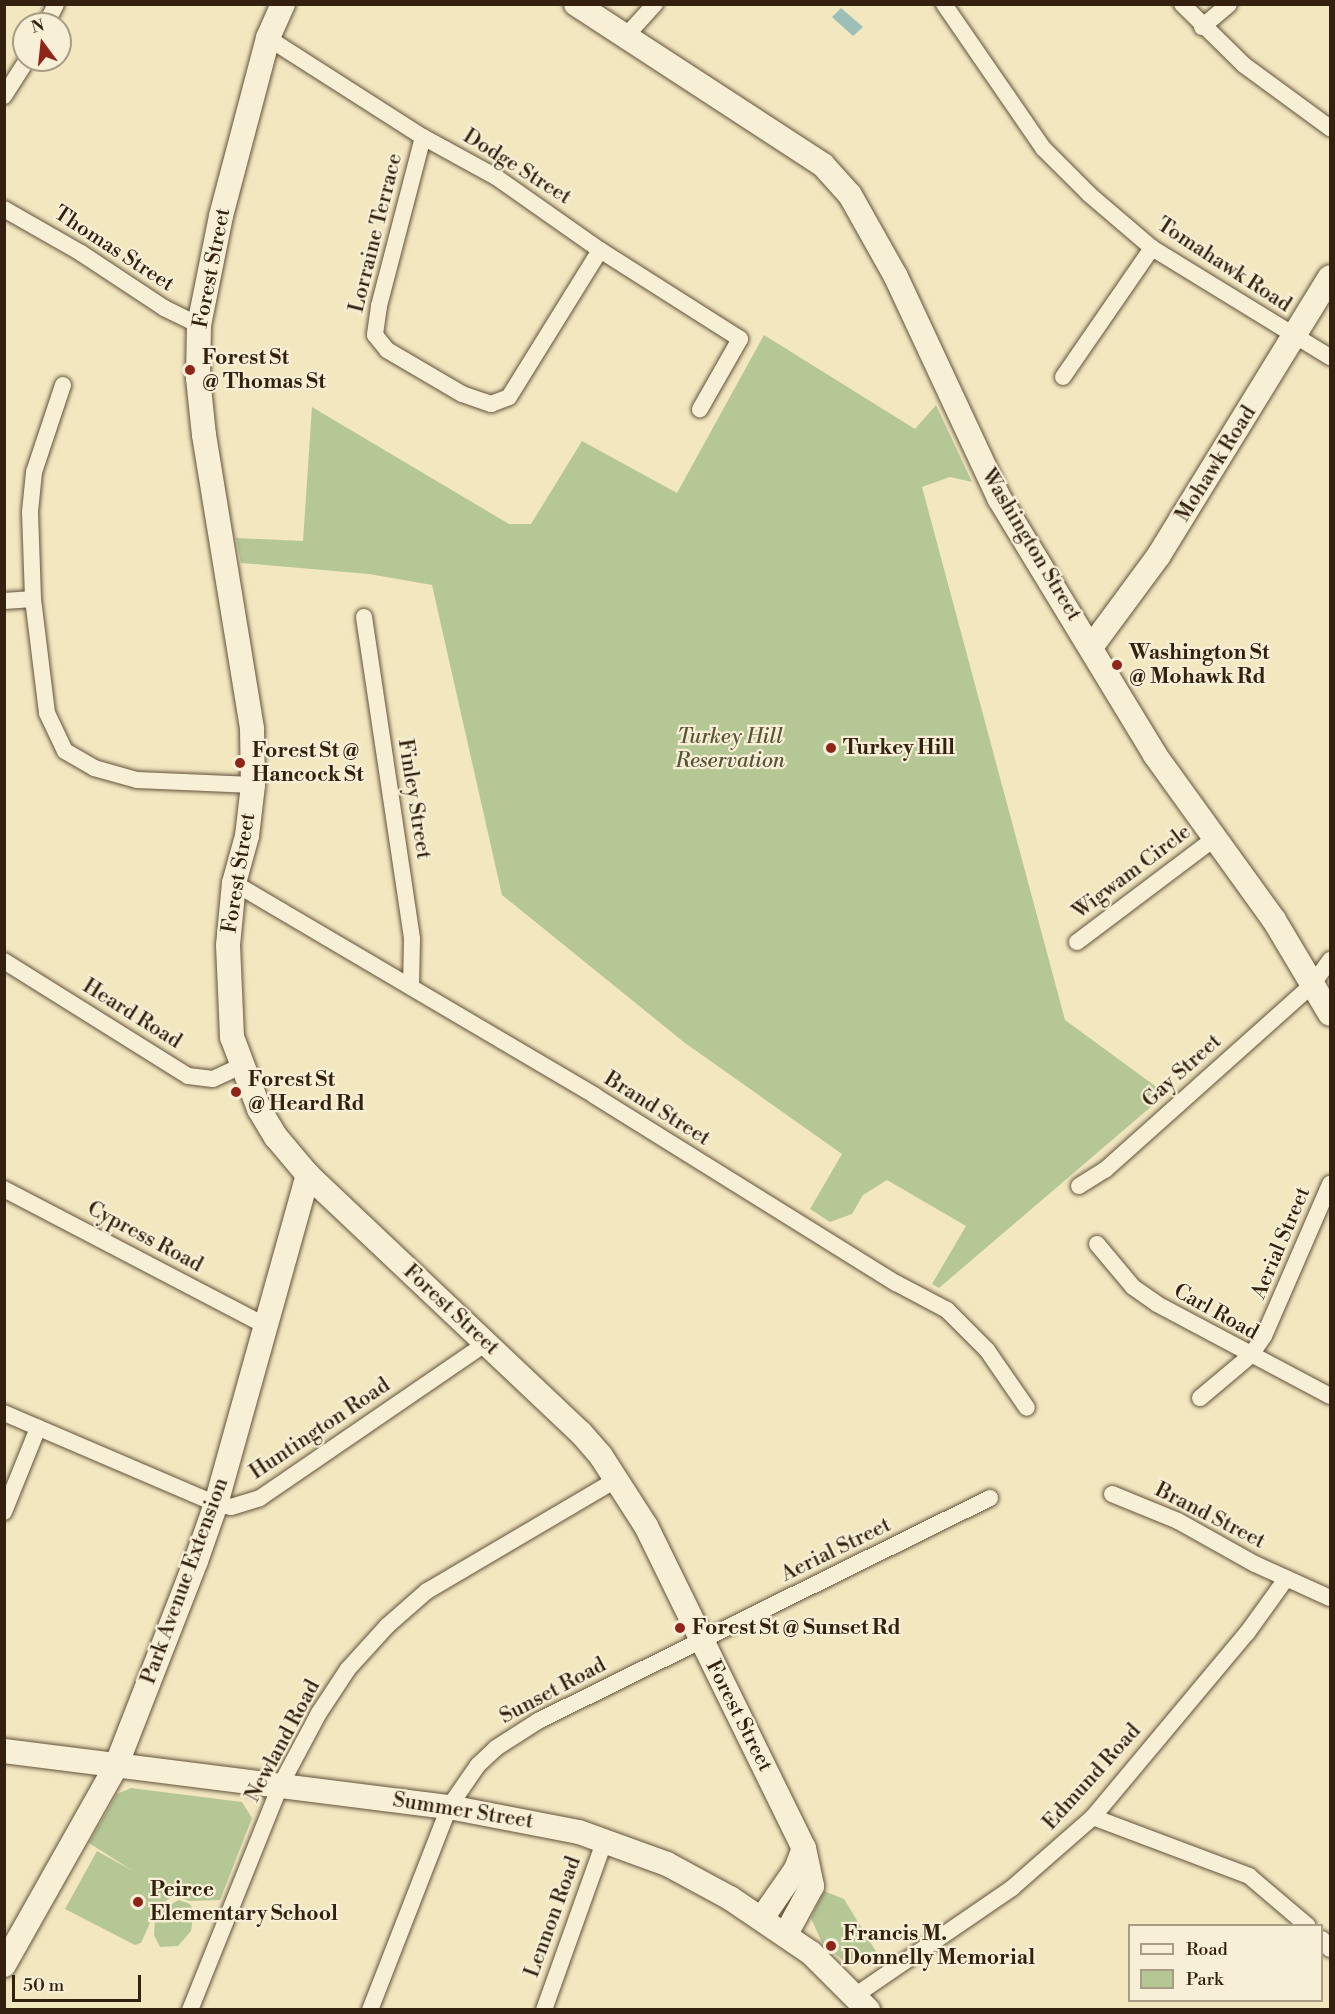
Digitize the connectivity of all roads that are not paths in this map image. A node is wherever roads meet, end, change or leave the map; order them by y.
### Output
1 (283, 4) edge
2 (576, 4) edge
3 (655, 4) edge
4 (944, 4) edge
5 (1182, 4) edge
6 (1229, 4) edge
7 (1202, 27) junction
8 (626, 36) junction
9 (268, 38) junction
10 (19, 72) edge
11 (4, 96) edge
12 (1330, 128) edge
13 (423, 137) junction
14 (4, 210) edge
15 (1152, 248) junction
16 (600, 250) junction
17 (1330, 276) edge
18 (199, 325) junction
19 (1294, 338) junction
20 (1330, 357) edge
21 (1063, 377) dead end
22 (63, 385) dead end
23 (700, 409) dead end
24 (33, 599) junction
25 (4, 601) edge
26 (364, 617) dead end
27 (1092, 646) junction
28 (253, 785) junction
29 (1215, 838) junction
30 (234, 883) junction
31 (1077, 942) dead end
32 (1330, 960) edge
33 (4, 961) edge
34 (1312, 985) junction
35 (411, 987) junction
36 (1330, 1014) edge
37 (241, 1066) junction
38 (308, 1175) junction
39 (1330, 1184) edge
40 (1079, 1186) dead end
41 (4, 1190) edge
42 (1097, 1244) dead end
43 (264, 1325) junction
44 (485, 1344) junction
45 (1250, 1356) junction
46 (1330, 1396) edge
47 (1200, 1398) dead end
48 (1027, 1408) dead end
49 (4, 1413) edge
50 (38, 1428) junction
51 (617, 1479) junction
52 (1112, 1494) dead end
53 (990, 1498) dead end
54 (216, 1504) junction
55 (4, 1512) edge
56 (1286, 1579) junction
57 (1330, 1598) edge
58 (702, 1641) junction
59 (4, 1750) edge
60 (116, 1766) junction
61 (280, 1786) junction
62 (449, 1808) junction
63 (1093, 1817) junction
64 (605, 1840) junction
65 (804, 1848) junction
66 (762, 1918) junction
67 (1306, 1924) edge
68 (786, 1934) junction
69 (4, 1965) edge
70 (862, 2002) edge
71 (190, 2010) edge
72 (370, 2010) edge
73 (544, 2010) edge

1 - 9 main road, Forest Street
2 - 8 main road, Washington Street
3 - 8 street
4 - 15 street, Tomahawk Road
5 - 7 street
6 - 7 street
7 - 12 street
8 - 27 main road, Washington Street
9 - 13 street, Dodge Street
9 - 18 main road, Forest Street
10 - 11 street
13 - 16 street, Dodge Street
13 - 16 street, Lorraine Terrace
14 - 18 street, Thomas Street
15 - 19 street, Tomahawk Road
15 - 21 street
16 - 23 street, Dodge Street
17 - 19 main road, Mohawk Road
18 - 28 main road, Forest Street
19 - 20 street, Tomahawk Road
19 - 27 main road, Mohawk Road
22 - 24 street
24 - 25 street
24 - 28 street
26 - 35 street, Finley Street
27 - 29 main road, Washington Street
28 - 30 main road, Forest Street
29 - 31 street, Wigwam Circle
29 - 34 main road, Washington Street
30 - 35 street, Brand Street
30 - 37 main road, Forest Street
32 - 34 street, Gay Street
33 - 37 street, Heard Road
34 - 36 main road, Washington Street
34 - 40 street, Gay Street
35 - 48 street, Brand Street
37 - 38 main road, Forest Street
38 - 43 main road, Park Avenue Extension
38 - 44 main road, Forest Street
39 - 45 street, Aerial Street
41 - 43 street, Cypress Road
42 - 45 street, Carl Road
43 - 54 main road, Park Avenue Extension
44 - 51 main road, Forest Street
44 - 54 street, Huntington Road
45 - 46 street, Carl Road
45 - 47 street, Aerial Street
49 - 50 street, Huntington Road
50 - 54 street, Huntington Road
50 - 55 street
51 - 58 main road, Forest Street
51 - 61 street, Newland Road
52 - 56 street, Brand Street
53 - 58 street, Aerial Street
54 - 60 main road, Park Avenue Extension
56 - 57 street
56 - 63 street, Edmund Road
58 - 62 street, Sunset Road
58 - 65 main road, Forest Street
59 - 60 main road, Summer Street
60 - 61 main road, Summer Street
60 - 69 main road, Park Avenue Extension
61 - 62 main road, Summer Street
61 - 71 street, Newland Road
62 - 64 main road, Summer Street
62 - 72 street, Sunset Road
63 - 67 street
63 - 70 street, Edmund Road
64 - 66 main road, Summer Street
64 - 73 street, Lennon Road
65 - 66 main road
65 - 68 main road, Forest Street
66 - 68 main road, Summer Street
68 - 70 main road, Summer Street

